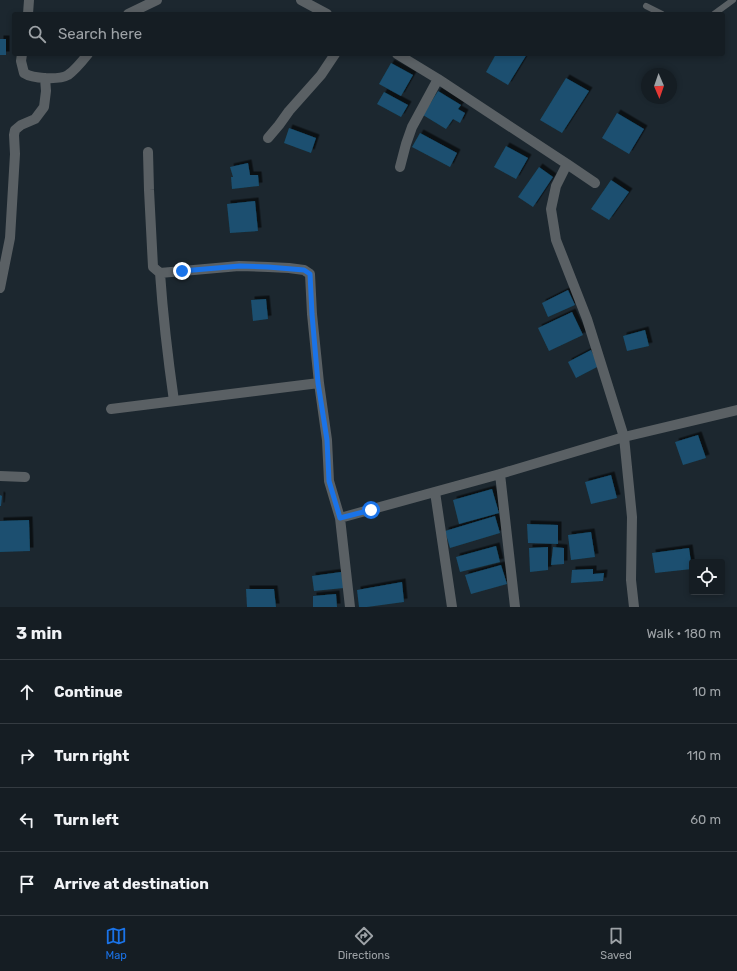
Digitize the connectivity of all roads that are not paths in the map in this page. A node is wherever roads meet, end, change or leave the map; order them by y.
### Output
1 (29, 0) edge
2 (157, 0) edge
3 (301, 0) edge
4 (733, 0) edge
5 (646, 6) dead end
6 (28, 12) edge
7 (132, 12) edge
8 (323, 12) edge
9 (658, 12) edge
10 (717, 12) edge
11 (22, 56) edge
12 (86, 56) edge
13 (334, 56) edge
14 (400, 56) edge
15 (45, 78) junction
16 (438, 78) junction
17 (268, 138) dead end
18 (148, 152) dead end
19 (567, 164) junction
20 (400, 168) dead end
21 (595, 182) dead end
22 (160, 273) junction
23 (0, 288) edge
24 (318, 383) junction
25 (174, 401) junction
26 (111, 409) dead end
27 (737, 410) edge
28 (624, 437) junction
29 (500, 474) junction
30 (0, 476) edge
31 (25, 477) dead end
32 (435, 492) junction
33 (340, 518) junction
34 (350, 607) edge
35 (452, 607) edge
36 (515, 607) edge
37 (634, 607) edge

1 - 6 street
2 - 7 street
3 - 8 street
4 - 10 lane
5 - 9 lane
11 - 15 street
12 - 15 street
13 - 17 street
14 - 16 street
15 - 23 street
16 - 19 street
16 - 20 street
18 - 22 street
19 - 21 street
19 - 28 street
22 - 24 street
22 - 25 street
24 - 25 street
24 - 33 street
25 - 26 street
27 - 28 street
28 - 29 street
28 - 37 street
29 - 32 street
29 - 36 street
30 - 31 street
32 - 33 street
32 - 35 street
33 - 34 street

